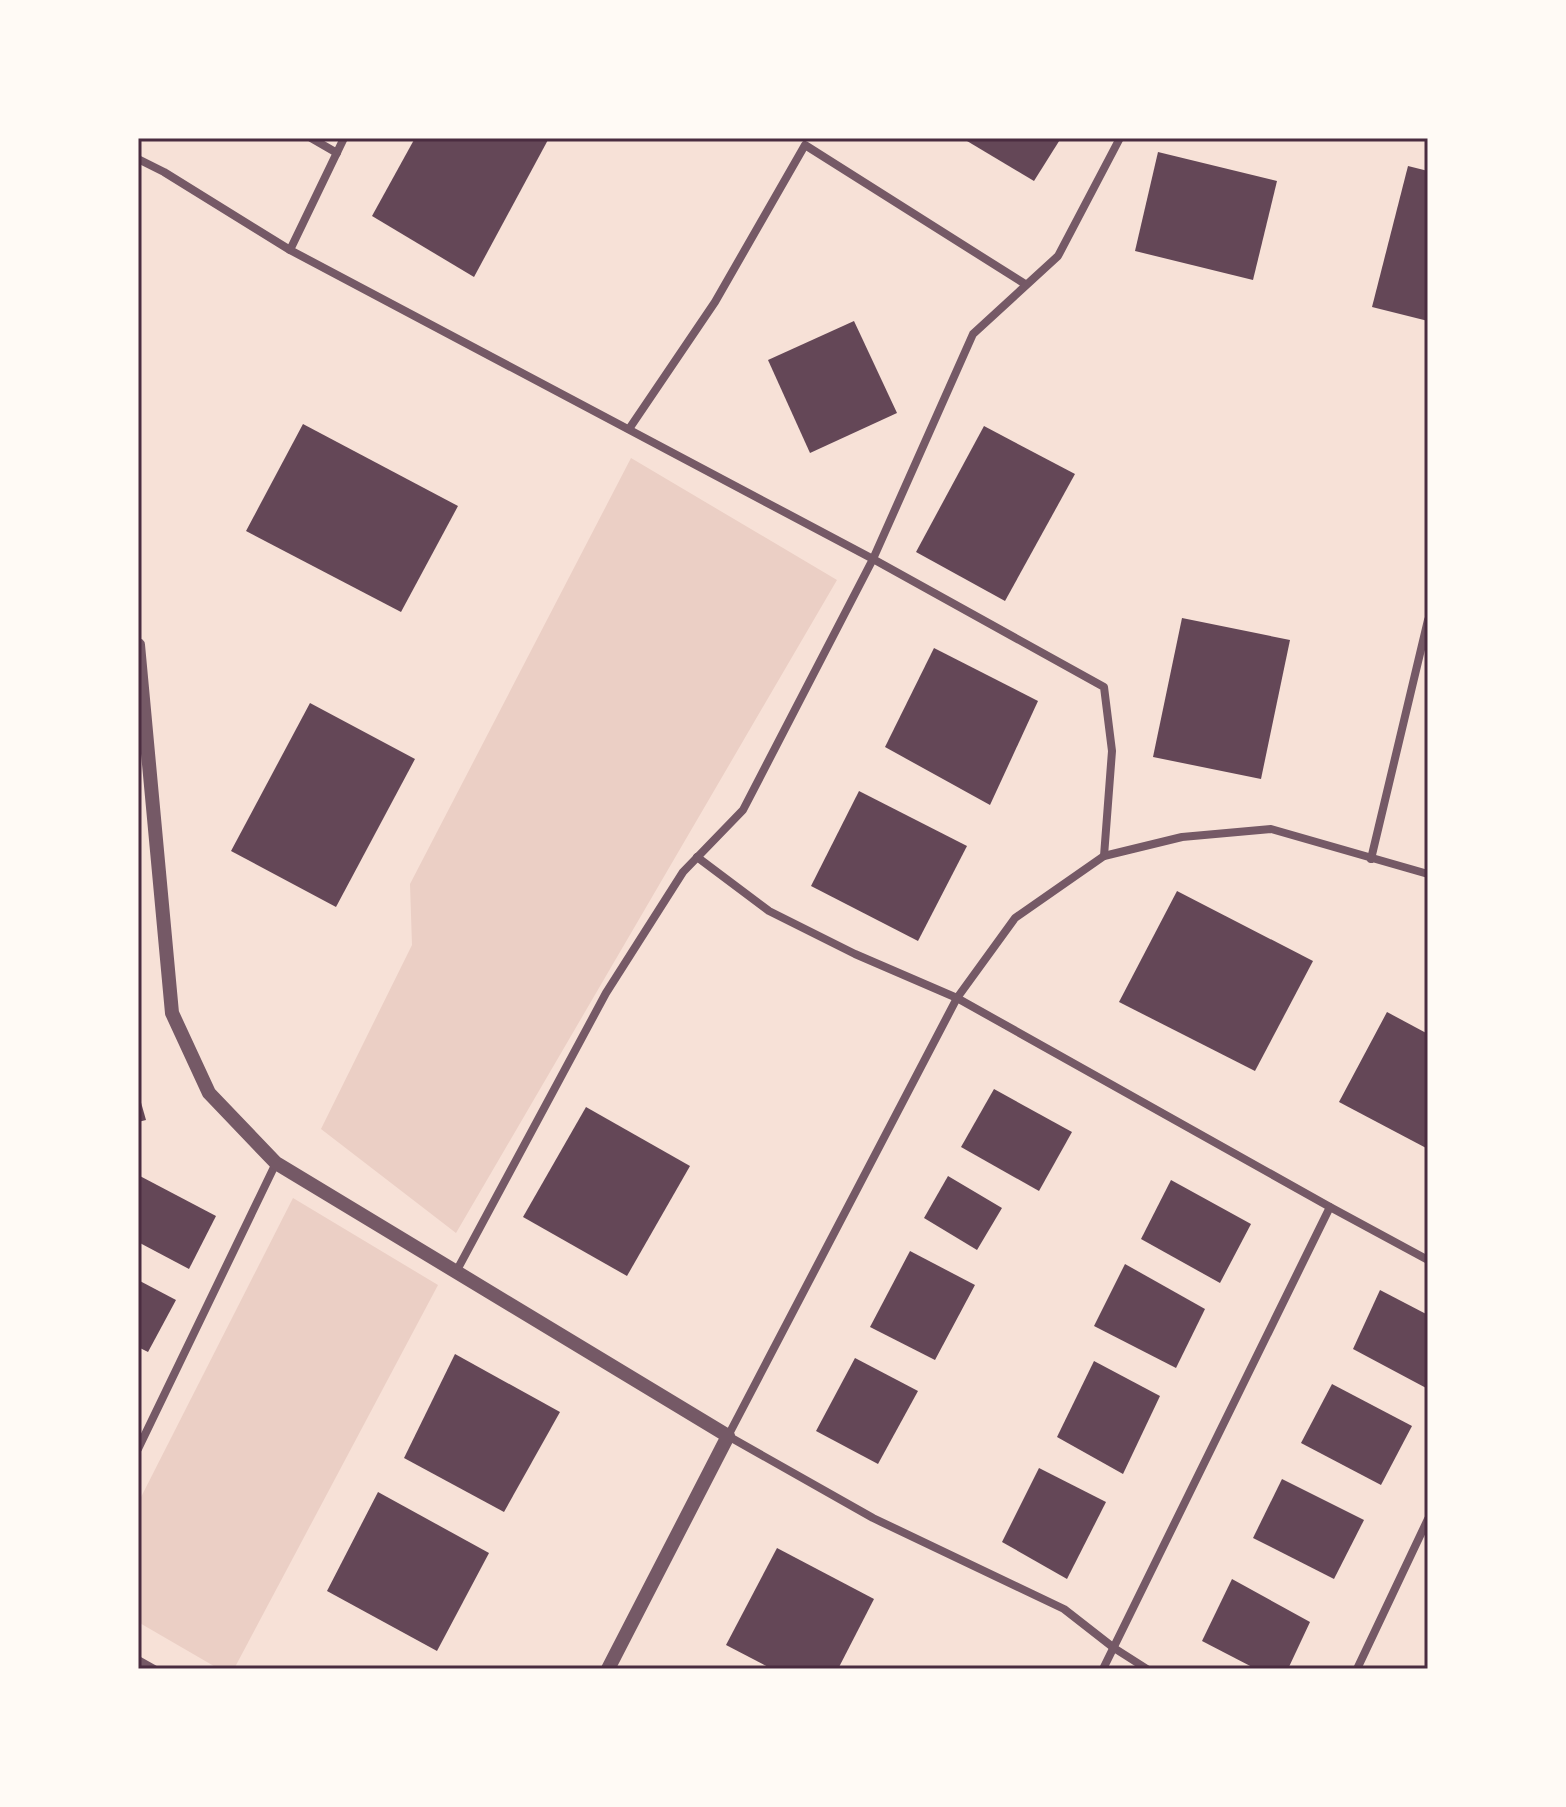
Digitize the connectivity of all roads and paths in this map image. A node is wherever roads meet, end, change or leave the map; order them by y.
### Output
1 (311, 138) edge
2 (344, 138) edge
3 (1120, 138) edge
4 (337, 153) junction
5 (138, 159) edge
6 (290, 250) junction
7 (1025, 284) junction
8 (629, 429) junction
9 (873, 559) junction
10 (1428, 620) edge
11 (138, 645) edge
12 (1104, 856) junction
13 (697, 857) junction
14 (1371, 859) junction
15 (1428, 874) edge
16 (957, 998) junction
17 (276, 1163) junction
18 (1330, 1207) junction
19 (1428, 1260) edge
20 (456, 1272) junction
21 (728, 1436) junction
22 (138, 1449) edge
23 (1428, 1519) edge
24 (1114, 1648) junction
25 (138, 1660) edge
26 (154, 1669) edge
27 (608, 1669) edge
28 (1103, 1669) edge
29 (1147, 1669) edge
30 (1357, 1669) edge

1 - 4 street
2 - 4 street
3 - 7 street
4 - 6 street
5 - 6 street
6 - 8 street
7 - 8 street
7 - 9 street
8 - 9 street
9 - 12 street
9 - 13 street
10 - 14 street
11 - 17 street
12 - 14 street
12 - 16 street
13 - 16 street
13 - 20 street
14 - 15 street
16 - 18 street
16 - 21 street
17 - 20 street
17 - 22 street
18 - 19 street
18 - 24 street
20 - 21 street
21 - 24 street
21 - 27 street
23 - 30 street
24 - 28 street
24 - 29 street
25 - 26 street

